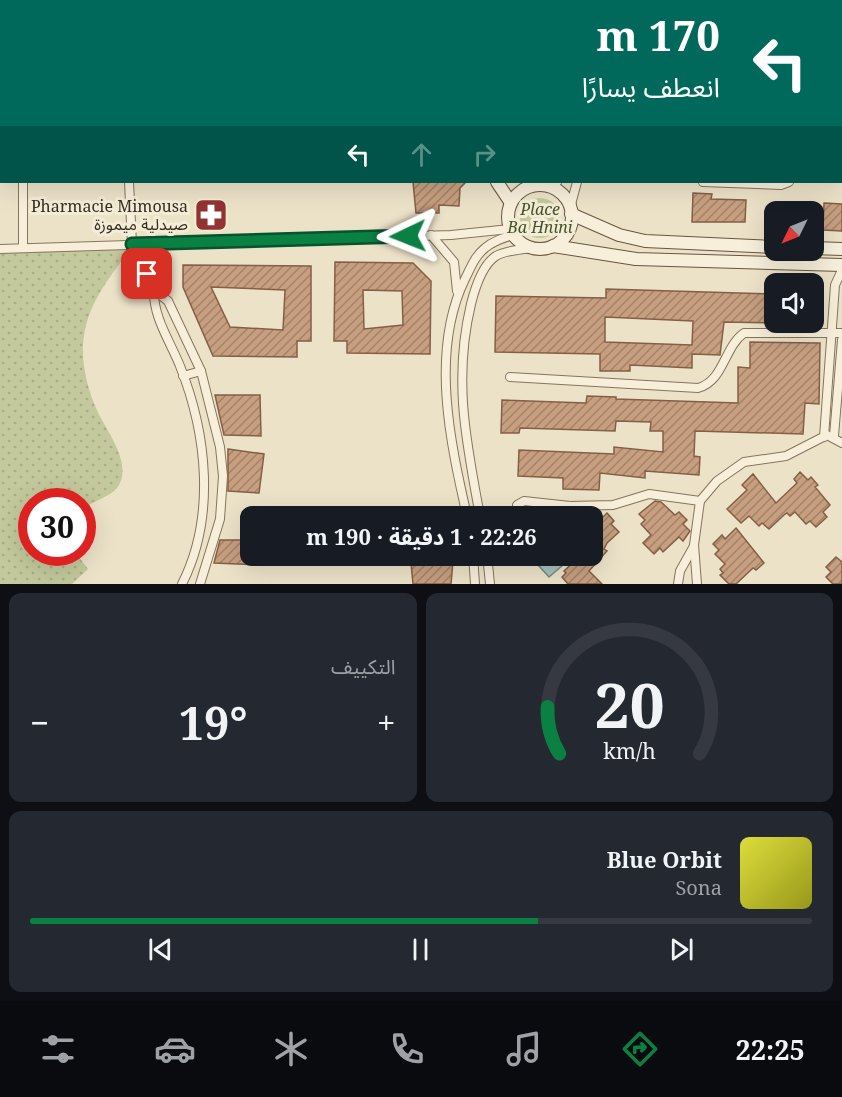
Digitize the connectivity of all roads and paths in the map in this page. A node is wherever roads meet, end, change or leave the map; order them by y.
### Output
1 (22, 183) edge
2 (129, 183) edge
3 (498, 183) edge
4 (577, 183) edge
5 (742, 183) edge
6 (785, 183) edge
7 (544, 184) edge
8 (511, 203) junction
9 (571, 211) junction
10 (512, 232) junction
11 (431, 236) junction
12 (132, 244) junction
13 (553, 246) junction
14 (764, 247) edge
15 (23, 248) junction
16 (532, 248) junction
17 (824, 248) edge
18 (0, 249) edge
19 (841, 249) edge
20 (842, 269) edge
21 (154, 290) junction
22 (457, 293) junction
23 (838, 333) edge
24 (842, 340) edge
25 (201, 371) junction
26 (183, 376) junction
27 (510, 377) dead end
28 (834, 436) junction
29 (824, 437) junction
30 (842, 443) edge
31 (700, 501) junction
32 (465, 506) edge
33 (478, 506) edge
34 (517, 506) edge
35 (570, 506) joint
36 (694, 545) junction
37 (474, 566) edge
38 (488, 566) edge
39 (182, 584) edge
40 (200, 584) edge
41 (475, 584) edge
42 (490, 584) edge
43 (678, 584) edge
44 (697, 584) edge

1 - 15 street
2 - 12 street
3 - 8 main road
4 - 9 street
5 - 6 street
7 - 8 main road
7 - 9 main road
8 - 10 main road
9 - 13 main road
9 - 14 main road
10 - 11 street
10 - 16 main road
10 - 22 street
11 - 12 street
11 - 22 street
12 - 15 street
12 - 21 street
13 - 16 main road
13 - 20 main road
15 - 18 street
16 - 33 street
17 - 19 main road
19 - 20 street
20 - 23 street
21 - 25 street
21 - 26 street
22 - 32 street
23 - 27 street
23 - 29 street
24 - 28 street
25 - 26 street
25 - 40 street
26 - 39 street
28 - 29 street
28 - 30 street
29 - 31 street
31 - 35 street
31 - 36 street
34 - 35 street
36 - 43 street
36 - 44 street
37 - 41 street
38 - 42 street

